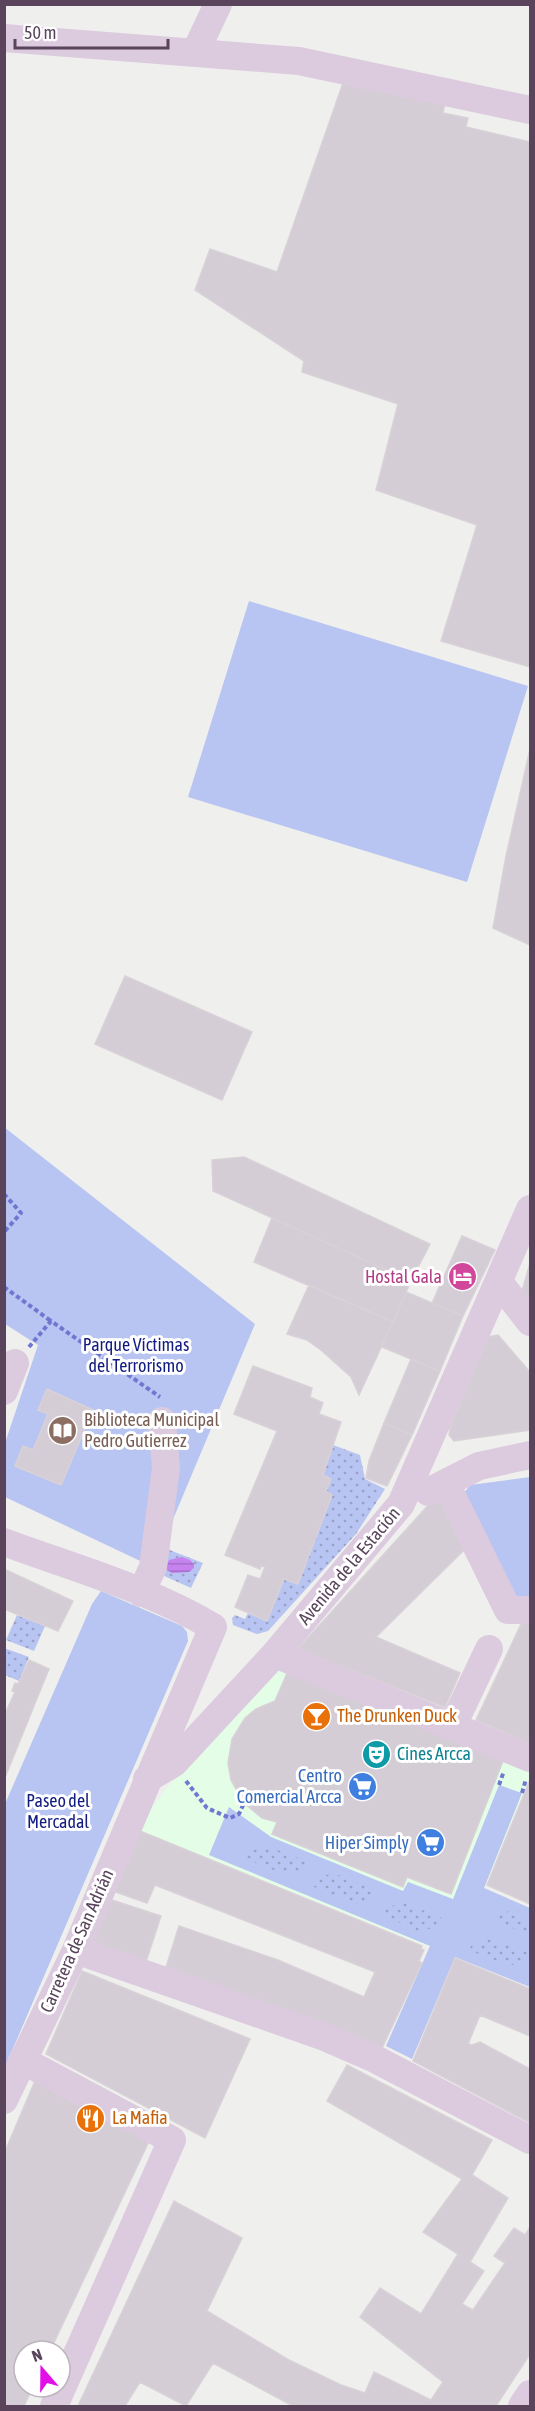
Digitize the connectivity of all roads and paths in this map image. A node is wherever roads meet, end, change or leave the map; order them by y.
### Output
1 (218, 4) edge
2 (4, 38) edge
3 (195, 53) junction
4 (531, 110) edge
5 (4, 1194) edge
6 (531, 1209) edge
7 (4, 1232) edge
8 (499, 1282) junction
9 (4, 1287) edge
10 (51, 1320) junction
11 (531, 1322) edge
12 (15, 1363) joint
13 (4, 1391) edge
14 (162, 1421) joint
15 (531, 1455) edge
16 (446, 1484) junction
17 (401, 1503) junction
18 (4, 1542) edge
19 (141, 1593) junction
20 (531, 1610) edge
21 (489, 1649) dead end
22 (274, 1654) junction
23 (453, 1725) junction
24 (531, 1758) edge
25 (174, 1763) junction
26 (147, 1779) junction
27 (244, 1803) dead end
28 (76, 1950) junction
29 (22, 2060) junction
30 (4, 2100) edge
31 (531, 2140) edge
32 (531, 2394) edge
33 (54, 2406) edge
34 (522, 2406) edge

1 - 3 street
2 - 3 street
3 - 4 street
5 - 7 path
6 - 8 street, Avenida de la Estación
8 - 11 street
8 - 17 street, Avenida de la Estación
9 - 10 path
10 - 12 path
10 - 14 path
12 - 13 street
14 - 19 street
15 - 16 street
16 - 17 street
16 - 20 street
17 - 22 street, Avenida de la Estación
18 - 19 street
19 - 26 street, Carretera de San Adrián
21 - 23 street
22 - 23 street
22 - 25 street, Avenida de la Estación
23 - 24 street
25 - 26 street, Avenida de la Estación
25 - 27 path
26 - 28 street, Carretera de San Adrián
28 - 29 street, Carretera de San Adrián
28 - 31 street
29 - 30 street, Carretera de San Adrián
29 - 33 street
32 - 34 street

